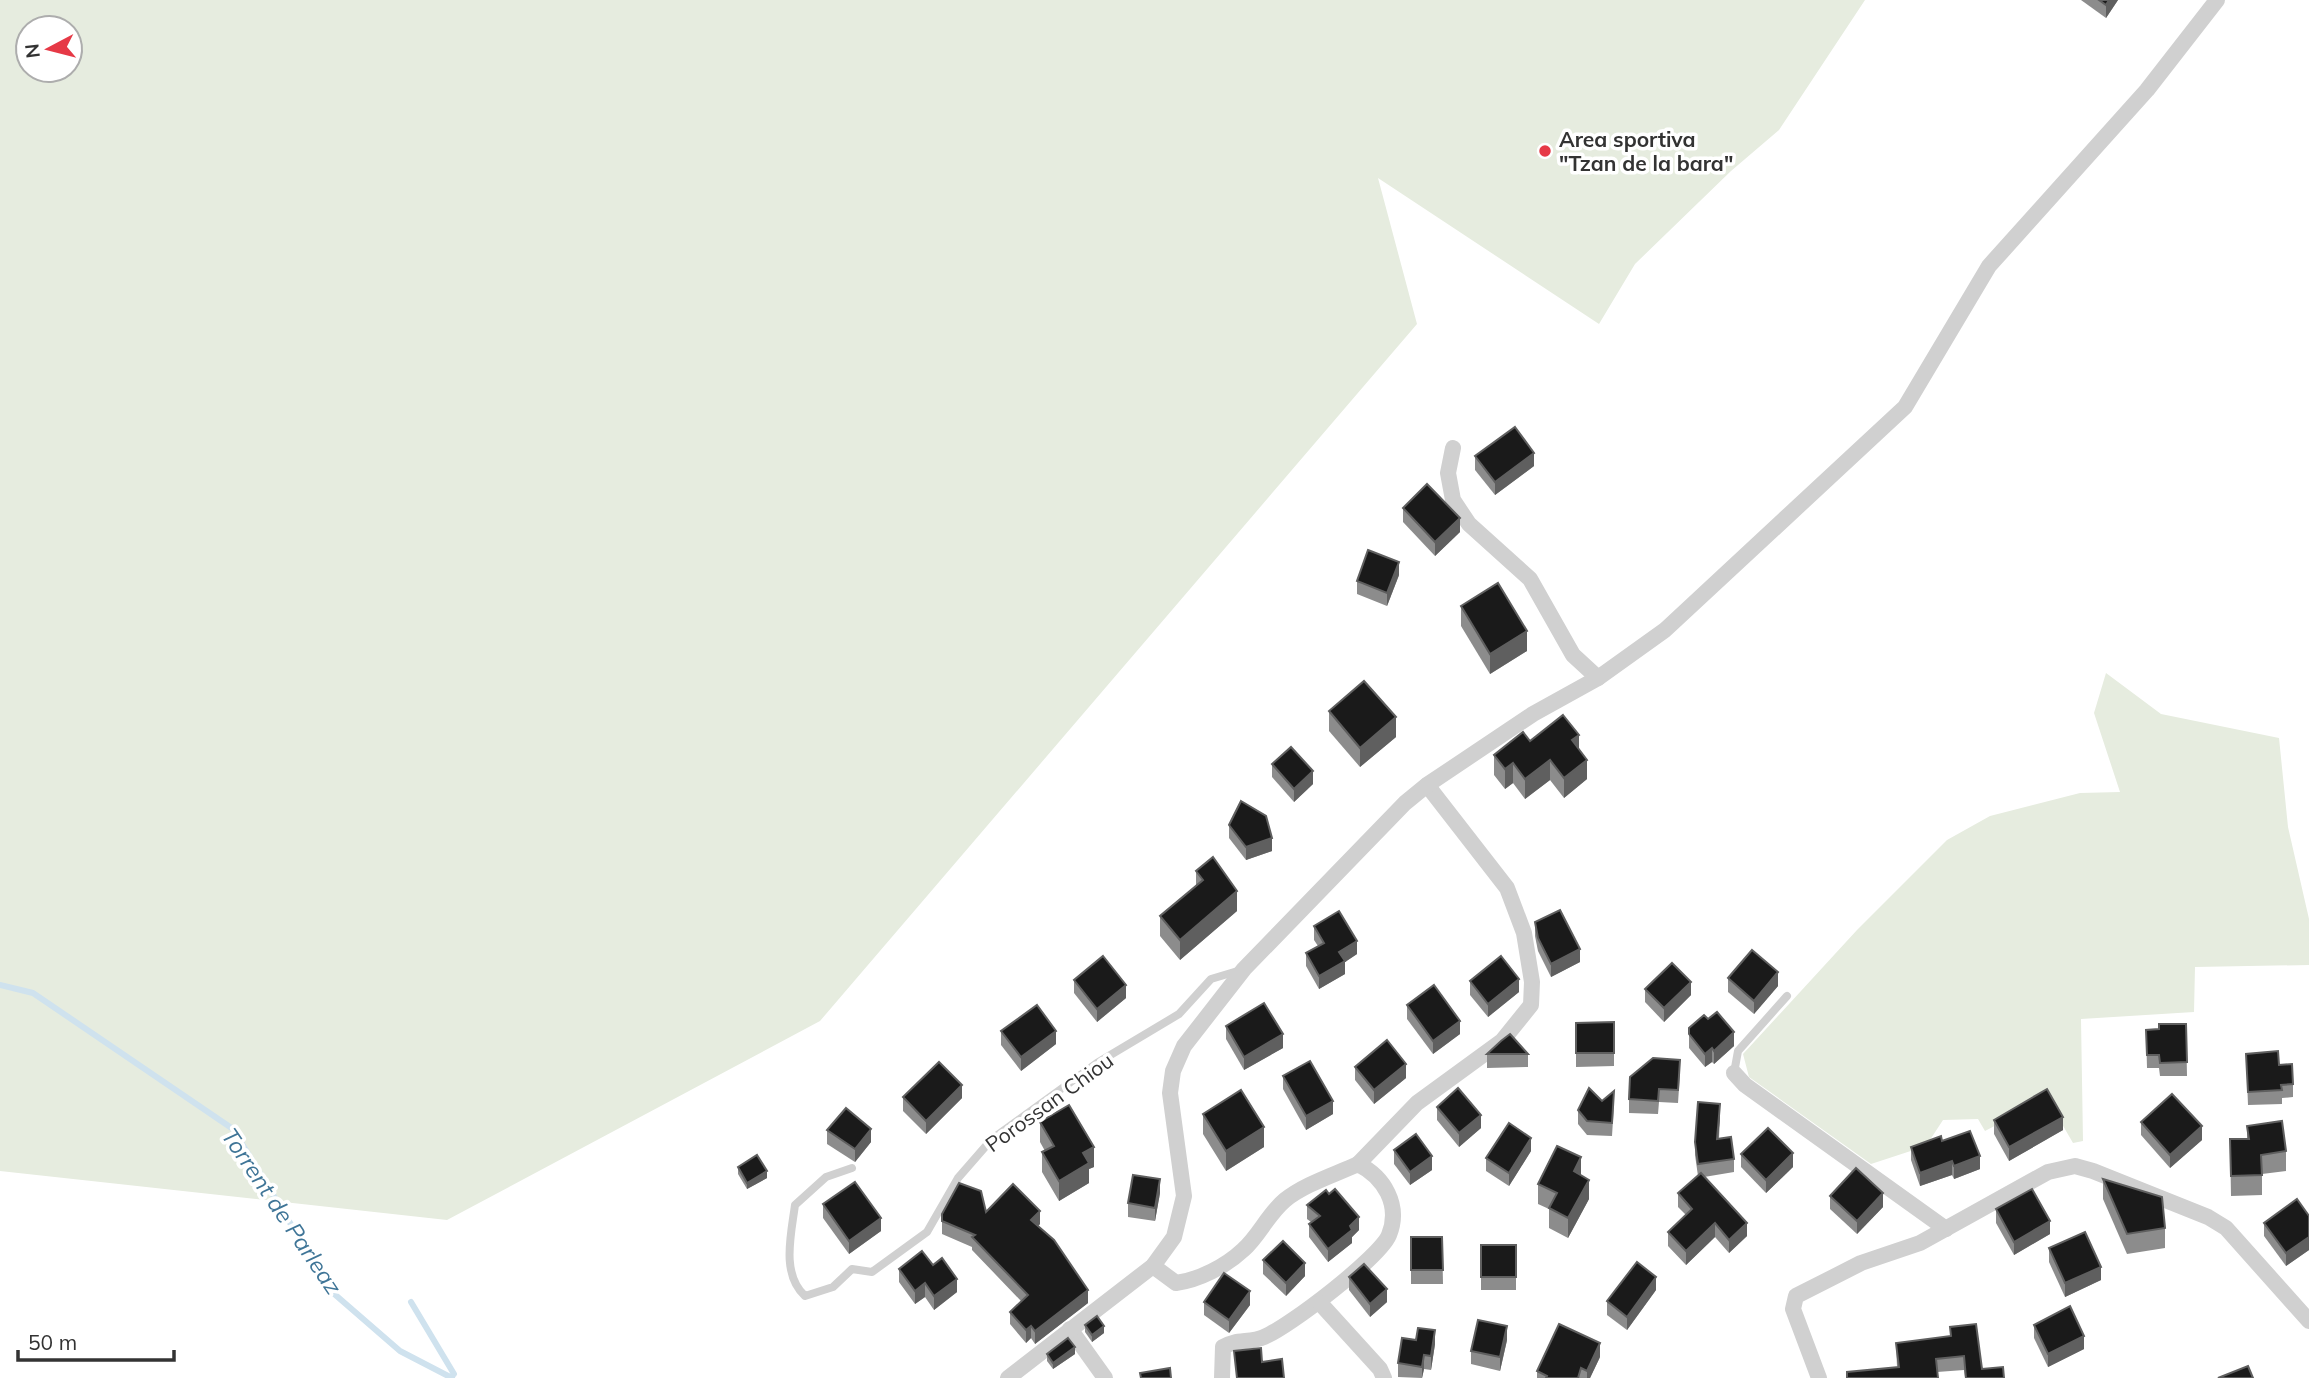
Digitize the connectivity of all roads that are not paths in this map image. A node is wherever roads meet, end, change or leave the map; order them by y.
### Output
1 (2217, 0) edge
2 (1453, 448) dead end
3 (1598, 678) junction
4 (1427, 785) junction
5 (1244, 969) junction
6 (1787, 996) dead end
7 (1734, 1073) joint
8 (1358, 1164) junction
9 (852, 1168) dead end
10 (1946, 1229) junction
11 (1153, 1266) junction
12 (1320, 1303) junction
13 (2309, 1321) edge
14 (1070, 1329) junction
15 (1008, 1378) edge
16 (1105, 1378) edge
17 (1222, 1378) edge
18 (1384, 1378) edge
19 (1819, 1378) edge

1 - 3 street, Porossan Chiou
2 - 3 street
3 - 4 street, Porossan Chiou
4 - 5 street, Porossan Chiou
4 - 8 street
5 - 9 lane, Porossan Chiou
5 - 11 street, Porossan Chiou
6 - 7 lane
7 - 10 street
8 - 11 street
8 - 12 street
10 - 13 street
10 - 19 street
11 - 14 street, Porossan Chiou
12 - 17 street
12 - 18 street
14 - 15 street, Porossan Chiou
14 - 16 street

